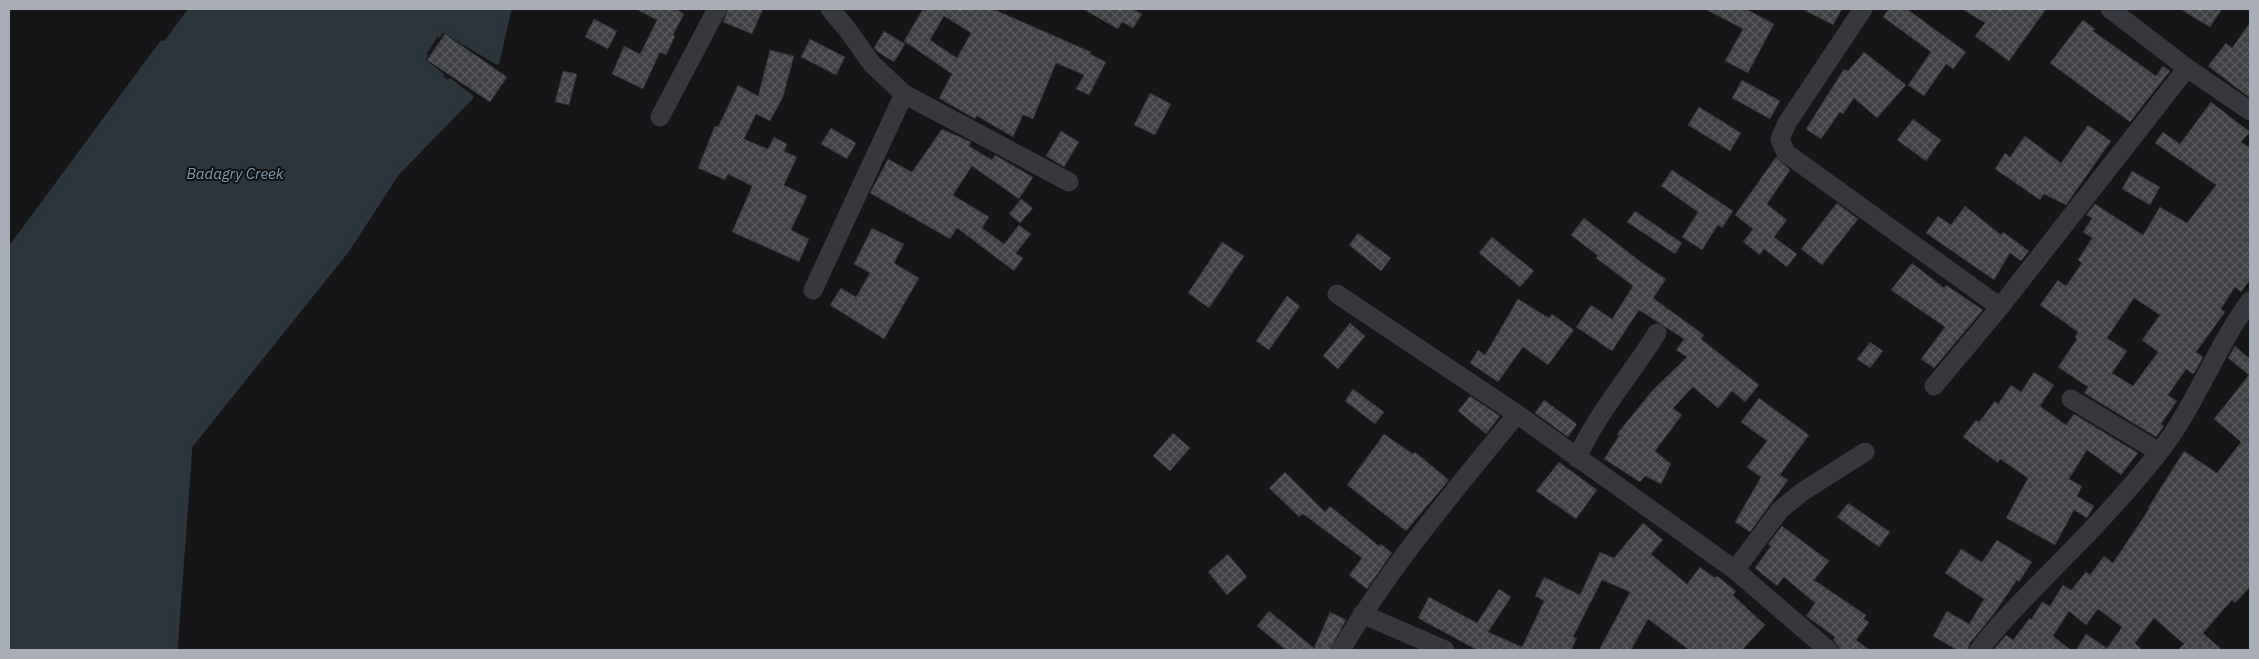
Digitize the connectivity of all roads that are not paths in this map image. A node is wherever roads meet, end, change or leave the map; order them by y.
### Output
1 (717, 9) edge
2 (830, 9) edge
3 (1863, 9) edge
4 (2112, 10) edge
5 (2187, 68) junction
6 (904, 94) junction
7 (2250, 111) edge
8 (660, 117) dead end
9 (1069, 182) dead end
10 (814, 290) dead end
11 (1337, 294) dead end
12 (2250, 302) edge
13 (2000, 307) junction
14 (1657, 333) dead end
15 (1934, 386) dead end
16 (2071, 399) dead end
17 (1517, 414) junction
18 (1865, 452) dead end
19 (2159, 452) junction
20 (1576, 458) junction
21 (1735, 570) junction
22 (1362, 614) junction
23 (1341, 650) edge
24 (1445, 650) edge
25 (1828, 650) edge
26 (1979, 650) edge

1 - 8 street
2 - 6 street
3 - 13 street
4 - 5 street
5 - 7 street
5 - 13 street
6 - 9 street
6 - 10 street
11 - 17 street
12 - 19 street
13 - 15 street
14 - 20 street
16 - 19 street
17 - 20 street
17 - 22 street
18 - 21 street
19 - 26 street
20 - 21 street
21 - 25 street
22 - 23 street
22 - 24 street

